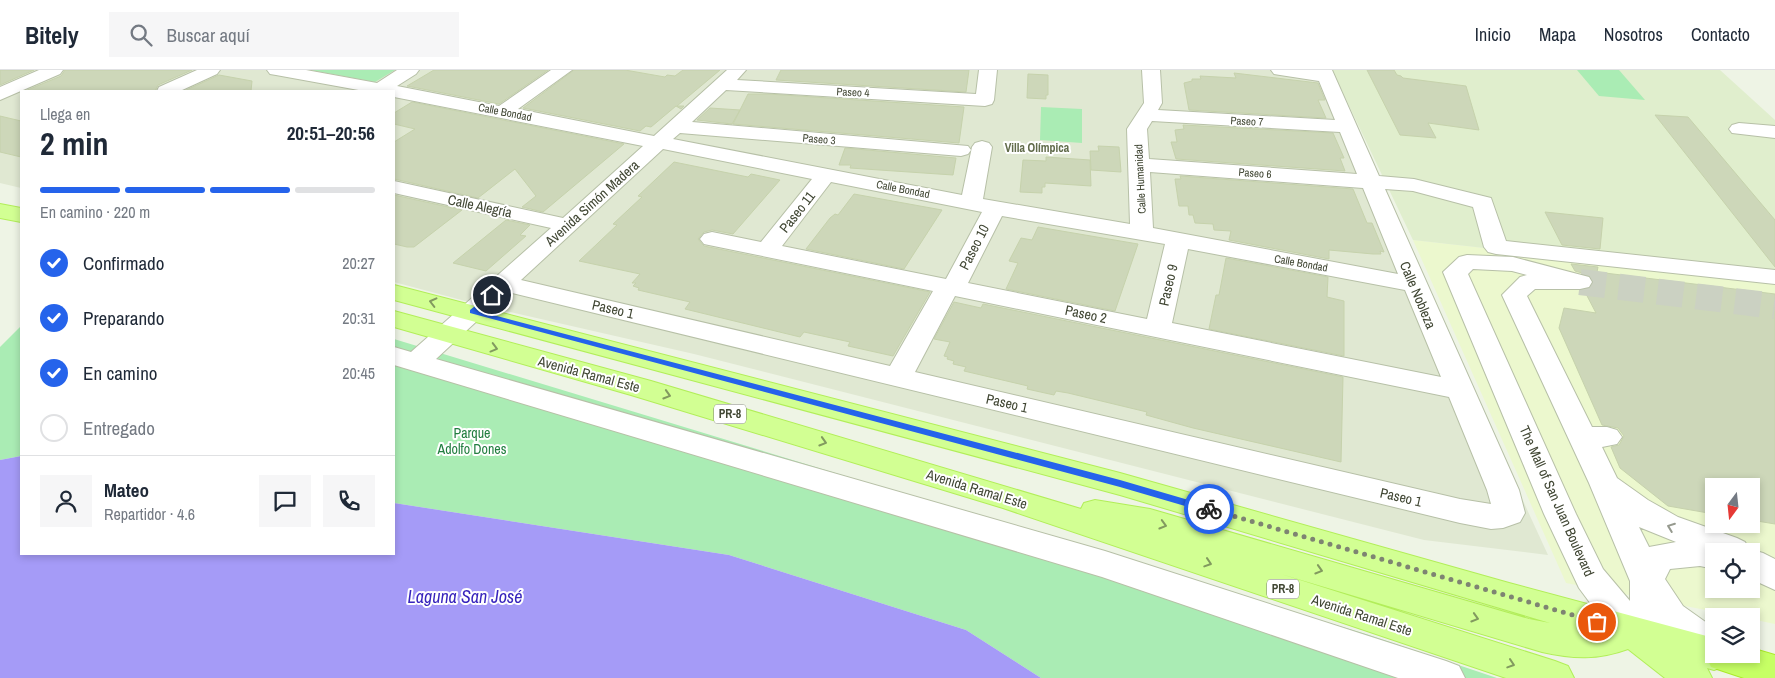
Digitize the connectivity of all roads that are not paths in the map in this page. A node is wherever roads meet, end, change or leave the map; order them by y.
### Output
1 (54, 70) edge
2 (211, 70) edge
3 (276, 70) edge
4 (410, 70) edge
5 (563, 70) edge
6 (988, 70) edge
7 (1151, 70) edge
8 (1280, 70) edge
9 (1325, 73) edge
10 (729, 77) edge
11 (168, 90) edge
12 (388, 90) edge
13 (395, 91) edge
14 (0, 94) edge
15 (0, 101) edge
16 (20, 106) edge
17 (502, 112) junction
18 (1147, 115) junction
19 (1347, 126) junction
20 (676, 127) junction
21 (1739, 129) dead end
22 (1775, 132) edge
23 (660, 142) junction
24 (982, 147) dead end
25 (961, 150) dead end
26 (1139, 165) junction
27 (827, 174) junction
28 (1371, 182) junction
29 (395, 187) edge
30 (0, 198) edge
31 (20, 202) edge
32 (971, 202) junction
33 (995, 208) junction
34 (0, 211) edge
35 (20, 215) edge
36 (566, 225) junction
37 (1142, 233) junction
38 (712, 239) dead end
39 (1178, 240) junction
40 (767, 250) junction
41 (1775, 277) edge
42 (505, 284) junction
43 (1413, 284) junction
44 (955, 287) junction
45 (395, 292) edge
46 (473, 312) junction
47 (395, 320) edge
48 (1158, 329) junction
49 (446, 335) junction
50 (405, 359) edge
51 (907, 379) junction
52 (1460, 390) junction
53 (1604, 483) junction
54 (1012, 499) junction
55 (1509, 513) joint
56 (1714, 543) edge
57 (1705, 554) edge
58 (1647, 581) junction
59 (1632, 631) junction
60 (1705, 643) edge
61 (1705, 650) edge
62 (1742, 663) edge
63 (1748, 663) edge
64 (1775, 672) edge
65 (1775, 676) edge
66 (1446, 678) edge
67 (1555, 678) edge
68 (1693, 678) edge

1 - 14 street
2 - 11 street
3 - 12 street, Calle Bondad
4 - 12 street
5 - 17 street
6 - 10 street, Paseo 4
7 - 18 street, Calle Humanidad
8 - 9 street
9 - 19 street, Calle Nobleza
10 - 20 street, Avenida Simón Madera
13 - 17 street, Calle Bondad
15 - 16 street
17 - 23 street, Calle Bondad
18 - 19 street, Paseo 7
18 - 26 street, Calle Humanidad
19 - 28 street, Calle Nobleza
20 - 23 street, Avenida Simón Madera
20 - 25 street, Paseo 3
21 - 22 street
23 - 27 street, Calle Bondad
23 - 36 street, Avenida Simón Madera
24 - 32 street
26 - 28 street, Paseo 6
26 - 37 street, Calle Humanidad
27 - 32 street, Calle Bondad
27 - 40 street, Paseo 11
28 - 41 street, Paseo 6
28 - 43 street, Calle Nobleza
29 - 36 street, Calle Alegría
30 - 31 main road
32 - 33 street, Calle Bondad
33 - 37 street, Calle Bondad
33 - 44 street, Paseo 10
34 - 35 main road
36 - 42 street, Avenida Simón Madera
37 - 39 street, Calle Bondad
38 - 40 street, Paseo 2
39 - 43 street, Calle Bondad
39 - 48 street, Paseo 9
40 - 44 street, Paseo 2
42 - 46 street, Avenida Simón Madera
42 - 51 street, Paseo 1
43 - 52 street, Calle Nobleza
44 - 48 street, Paseo 2
44 - 51 street, Paseo 10
46 -> 45 main road, PR-8
46 - 49 street, Avenida Simón Madera
46 - 59 main road, PR-8
47 - 49 main road, Avenida Ramal Este / PR-8
48 - 52 street, Paseo 2
49 - 50 street, Avenida Simón Madera
49 -> 54 main road, Avenida Ramal Este / PR-8
50 - 66 street
51 - 55 street, Paseo 1
52 - 55 street, Calle Nobleza
56 -> 53 street
53 - 58 street, The Mall of San Juan Boulevard
53 - 59 street, The Mall of San Juan Boulevard
54 -> 59 main road
54 -> 67 main road, Avenida Ramal Este / PR-8
57 - 58 street
58 - 59 street, The Mall of San Juan Boulevard
58 - 60 street
59 - 61 main road, PR-8
59 - 68 main road
62 - 65 main road, PR-8
63 - 64 highway

